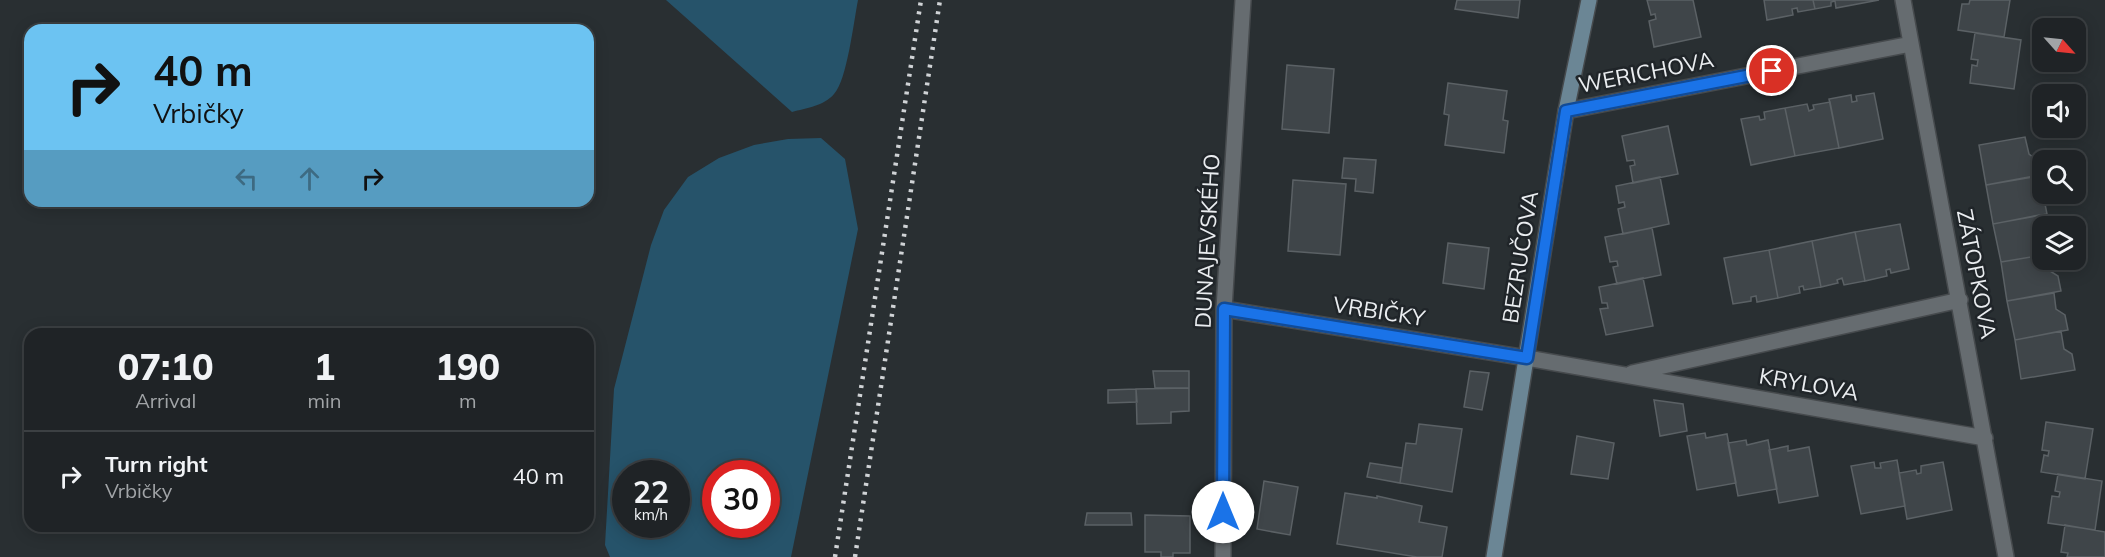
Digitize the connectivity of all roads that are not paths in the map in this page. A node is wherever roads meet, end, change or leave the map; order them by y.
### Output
1 (1243, 0) edge
2 (1589, 0) edge
3 (1903, 0) edge
4 (1911, 44) junction
5 (1566, 111) junction
6 (1960, 300) junction
7 (1224, 309) junction
8 (1527, 358) junction
9 (1625, 375) junction
10 (1985, 438) junction
11 (1223, 557) edge
12 (1494, 557) edge
13 (2006, 557) edge

1 - 7 street, DUNAJEVSKÉHO
2 - 5 street, BEZRUČOVA
3 - 4 street, ZÁTOPKOVA
4 - 5 street, WERICHOVA
4 - 6 street, ZÁTOPKOVA
5 - 8 street, BEZRUČOVA
6 - 9 street, KRYLOVA
6 - 10 street, ZÁTOPKOVA
7 - 8 street, VRBIČKY
7 - 11 street, DUNAJEVSKÉHO
8 - 9 street, KRYLOVA
8 - 12 street, BEZRUČOVA
9 - 10 street, KRYLOVA
10 - 13 street, ZÁTOPKOVA

